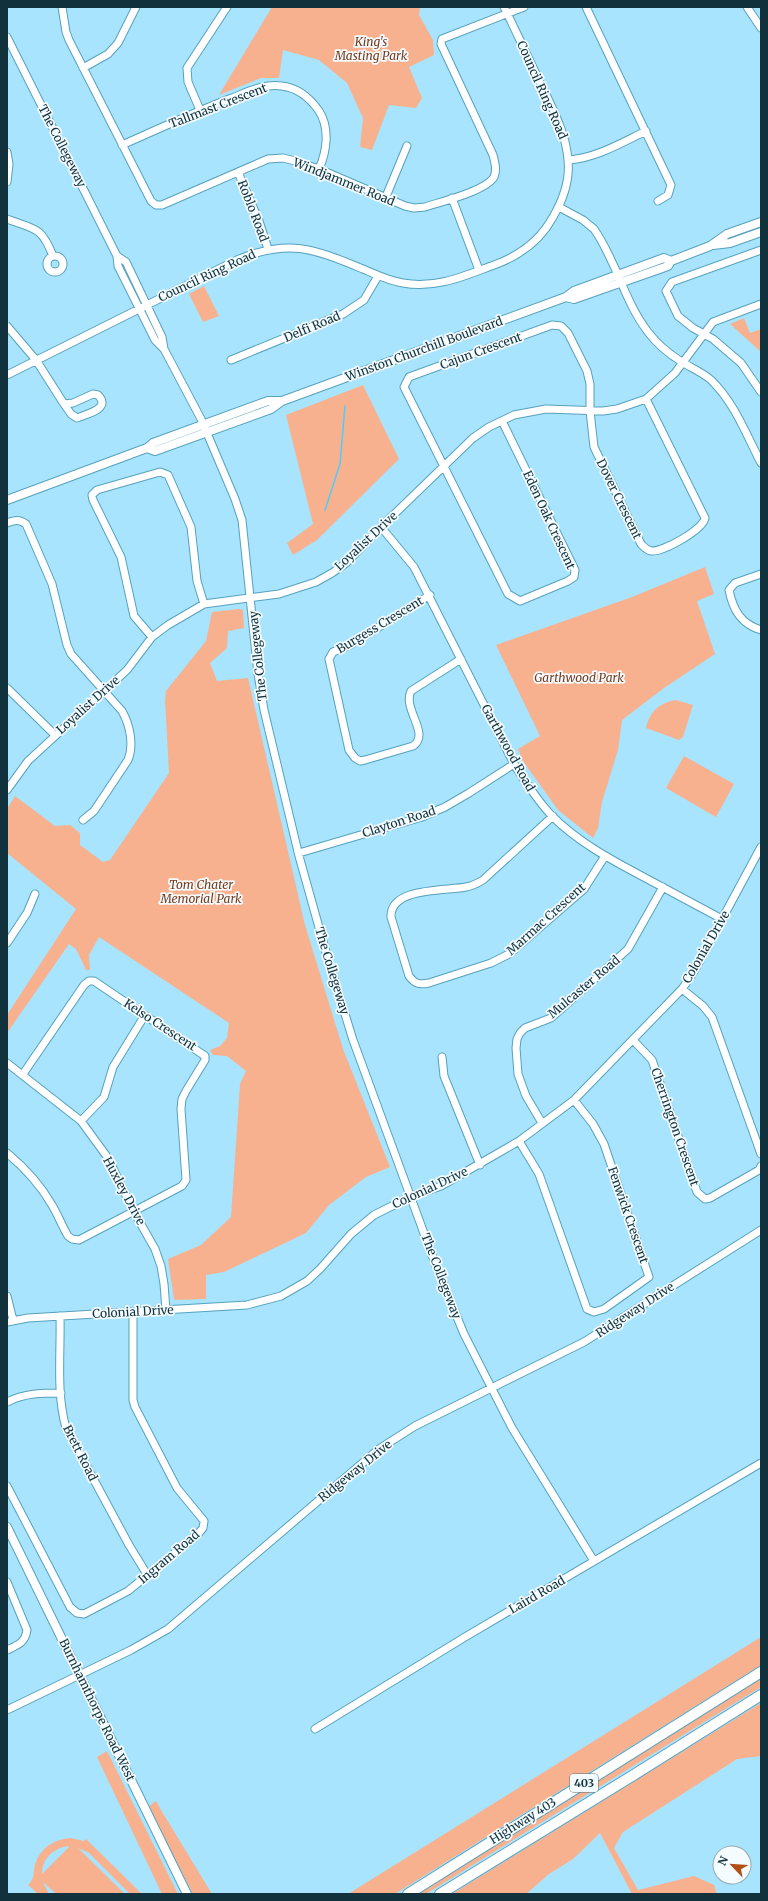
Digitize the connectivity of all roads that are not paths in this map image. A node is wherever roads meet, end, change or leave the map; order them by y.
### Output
1 (62, 7) edge
2 (136, 7) edge
3 (227, 7) edge
4 (524, 7) edge
5 (586, 7) edge
6 (747, 7) edge
7 (506, 10) edge
8 (761, 28) edge
9 (7, 37) edge
10 (83, 68) junction
11 (200, 110) junction
12 (646, 130) junction
13 (122, 145) junction
14 (407, 146) dead end
15 (7, 152) edge
16 (569, 160) junction
17 (319, 169) junction
18 (238, 172) junction
19 (7, 182) edge
20 (385, 198) junction
21 (452, 198) junction
22 (658, 201) dead end
23 (559, 207) junction
24 (7, 219) edge
25 (761, 222) edge
26 (761, 232) edge
27 (710, 246) junction
28 (268, 249) junction
29 (761, 250) edge
30 (52, 256) dead end
31 (117, 256) junction
32 (671, 261) junction
33 (479, 270) junction
34 (617, 275) junction
35 (378, 276) junction
36 (621, 283) junction
37 (566, 297) junction
38 (761, 304) edge
39 (147, 305) junction
40 (140, 309) junction
41 (7, 326) edge
42 (704, 335) junction
43 (164, 349) junction
44 (36, 360) junction
45 (231, 360) dead end
46 (683, 363) junction
47 (7, 375) edge
48 (761, 392) edge
49 (646, 399) junction
50 (282, 401) junction
51 (64, 404) junction
52 (590, 411) junction
53 (502, 421) junction
54 (203, 424) junction
55 (206, 433) junction
56 (146, 448) junction
57 (761, 463) edge
58 (445, 466) junction
59 (7, 500) edge
60 (7, 523) edge
61 (381, 527) junction
62 (761, 574) edge
63 (430, 595) junction
64 (252, 598) junction
65 (204, 604) junction
66 (761, 630) edge
67 (152, 637) junction
68 (461, 659) junction
69 (7, 688) edge
70 (104, 691) junction
71 (55, 735) junction
72 (514, 764) junction
73 (7, 790) edge
74 (553, 816) junction
75 (83, 820) dead end
76 (761, 847) edge
77 (298, 853) junction
78 (605, 856) junction
79 (758, 861) edge
80 (663, 887) junction
81 (36, 894) dead end
82 (722, 919) junction
83 (7, 943) edge
84 (682, 989) junction
85 (145, 1015) junction
86 (633, 1040) junction
87 (442, 1057) dead end
88 (7, 1063) edge
89 (23, 1074) junction
90 (574, 1100) junction
91 (82, 1120) junction
92 (542, 1123) junction
93 (519, 1141) junction
94 (7, 1153) edge
95 (761, 1154) edge
96 (480, 1165) junction
97 (761, 1166) edge
98 (412, 1196) junction
99 (134, 1212) junction
100 (761, 1230) edge
101 (7, 1296) edge
102 (166, 1310) junction
103 (132, 1312) junction
104 (60, 1316) junction
105 (10, 1321) edge
106 (492, 1389) junction
107 (61, 1393) junction
108 (7, 1402) edge
109 (761, 1463) edge
110 (7, 1486) edge
111 (7, 1527) edge
112 (594, 1562) junction
113 (148, 1576) junction
114 (7, 1582) edge
115 (7, 1650) edge
116 (761, 1672) edge
117 (80, 1676) junction
118 (761, 1695) edge
119 (7, 1710) edge
120 (315, 1729) dead end
121 (187, 1894) edge
122 (408, 1894) edge
123 (440, 1894) edge

1 - 10 street, Windjammer Road
2 - 10 street
3 - 11 street
4 - 7 street, Windjammer Road
5 - 12 street
6 - 8 street
7 - 16 street, Council Ring Road
7 - 21 street, Windjammer Road
9 - 31 street, The Collegeway
10 - 13 street, Windjammer Road
11 - 13 street, Tallmast Crescent
11 - 17 street, Tallmast Crescent
12 - 16 street
12 - 22 street
13 - 18 street, Windjammer Road
14 - 20 street
15 - 19 street
16 - 23 street, Council Ring Road
17 - 18 street, Windjammer Road
17 - 20 street, Windjammer Road
18 - 28 street, Roblo Road
20 - 21 street, Windjammer Road
21 - 33 street
23 - 33 street, Council Ring Road
23 - 34 street
24 - 30 street
25 - 27 main road, Winston Churchill Boulevard
26 - 27 main road, Winston Churchill Boulevard
27 - 32 main road, Winston Churchill Boulevard
28 - 35 street, Council Ring Road
28 - 39 street, Council Ring Road
29 - 42 street
31 - 39 street, The Collegeway
31 - 40 street, The Collegeway
32 - 34 main road, Winston Churchill Boulevard
32 - 36 main road, Winston Churchill Boulevard
33 - 35 street, Council Ring Road
34 - 36 street
34 - 37 main road, Winston Churchill Boulevard
35 - 45 street, Delfi Road
36 - 37 main road, Winston Churchill Boulevard
36 - 46 street
37 - 50 main road, Winston Churchill Boulevard
38 - 42 street, Loyalist Drive
39 - 40 street, Council Ring Road
39 - 43 street, The Collegeway
40 - 43 street, The Collegeway
40 - 44 street, Council Ring Road
41 - 44 street
42 - 46 street, Loyalist Drive
42 - 48 street
43 - 54 street, The Collegeway
44 - 47 street, Council Ring Road
44 - 51 street
46 - 49 street, Loyalist Drive
46 - 57 street
49 - 52 street, Loyalist Drive
49 - 52 street, Dover Crescent
50 - 54 main road, Winston Churchill Boulevard
50 - 55 main road, Winston Churchill Boulevard
51 - 51 street
52 - 53 street, Loyalist Drive
52 - 58 street, Cajun Crescent
53 - 58 street, Loyalist Drive
53 - 58 street, Eden Oak Crescent
54 - 55 street, The Collegeway
54 - 56 main road, Winston Churchill Boulevard
55 - 56 main road, Winston Churchill Boulevard
55 - 64 street, The Collegeway
56 - 59 main road, Winston Churchill Boulevard
58 - 61 street, Loyalist Drive
60 - 70 street
61 - 63 street, Garthwood Road
61 - 64 street, Loyalist Drive
62 - 66 street
63 - 68 street, Garthwood Road
63 - 68 street, Burgess Crescent
64 - 65 street, Loyalist Drive
64 - 77 street, The Collegeway
65 - 67 street, Loyalist Drive
65 - 67 street
67 - 70 street, Loyalist Drive
68 - 72 street, Garthwood Road
69 - 71 street
70 - 71 street, Loyalist Drive
70 - 75 street
71 - 73 street, Loyalist Drive
72 - 74 street, Garthwood Road
72 - 77 street, Clayton Road
74 - 78 street, Garthwood Road
74 - 78 street, Marmac Crescent
76 - 79 street, Colonial Drive
77 - 98 street, The Collegeway
78 - 80 street, Garthwood Road
79 - 82 street, Colonial Drive
80 - 82 street, Garthwood Road
80 - 92 street, Mulcaster Road
81 - 83 street
82 - 84 street, Colonial Drive
84 - 86 street, Colonial Drive
84 - 95 street
85 - 89 street, Kelso Crescent
85 - 91 street
85 - 99 street, Kelso Crescent
86 - 90 street, Colonial Drive
86 - 97 street, Cherrington Crescent
87 - 96 street
88 - 89 street, Huxley Drive
89 - 91 street, Huxley Drive
90 - 92 street, Colonial Drive
90 - 93 street, Fenwick Crescent
91 - 99 street, Huxley Drive
92 - 93 street, Colonial Drive
93 - 96 street, Colonial Drive
94 - 99 street
96 - 98 street, Colonial Drive
98 - 102 street, Colonial Drive
98 - 106 street, The Collegeway
99 - 102 street, Huxley Drive
100 - 106 street, Ridgeway Drive
101 - 105 street
102 - 103 street, Colonial Drive
103 - 104 street, Colonial Drive
103 - 113 street, Ingram Road
104 - 105 street, Colonial Drive
104 - 107 street, Brett Road
106 - 112 street, The Collegeway
106 - 117 street, Ridgeway Drive
107 - 108 street
107 - 113 street, Brett Road
109 - 112 street, Laird Road
110 - 113 street, Ingram Road
111 - 117 main road, Burnhamthorpe Road West
112 - 120 street, Laird Road
114 - 115 street
116 - 122 highway, Highway 403 / 403
117 - 119 street, Ridgeway Drive
117 - 121 main road, Burnhamthorpe Road West
118 - 123 highway, Highway 403 / 403

